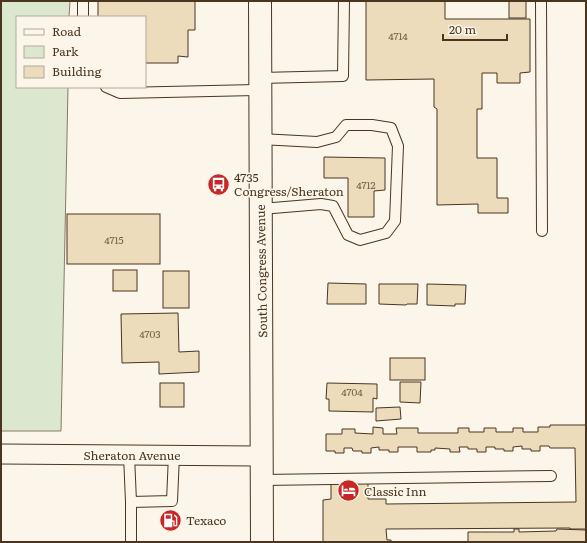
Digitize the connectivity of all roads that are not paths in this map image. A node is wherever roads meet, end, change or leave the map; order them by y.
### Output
1 (83, 1) edge
2 (260, 1) edge
3 (344, 1) edge
4 (541, 1) edge
5 (83, 16) edge
6 (260, 84) junction
7 (108, 88) edge
8 (260, 139) junction
9 (261, 209) junction
10 (542, 231) dead end
11 (1, 454) edge
12 (129, 455) junction
13 (174, 455) junction
14 (262, 456) junction
15 (551, 476) dead end
16 (262, 480) junction
17 (130, 502) junction
18 (131, 542) edge
19 (262, 542) edge

1 - 5 lane
2 - 6 main road, South Congress Avenue
3 - 6 lane
4 - 10 lane
6 - 7 lane
6 - 8 main road, South Congress Avenue
8 - 9 main road, South Congress Avenue
8 - 9 lane
9 - 14 main road, South Congress Avenue
11 - 12 street, Sheraton Avenue
12 - 13 street, Sheraton Avenue
12 - 17 lane
13 - 14 street, Sheraton Avenue
13 - 17 lane
14 - 16 main road, South Congress Avenue
15 - 16 lane
16 - 19 main road, South Congress Avenue
17 - 18 lane

